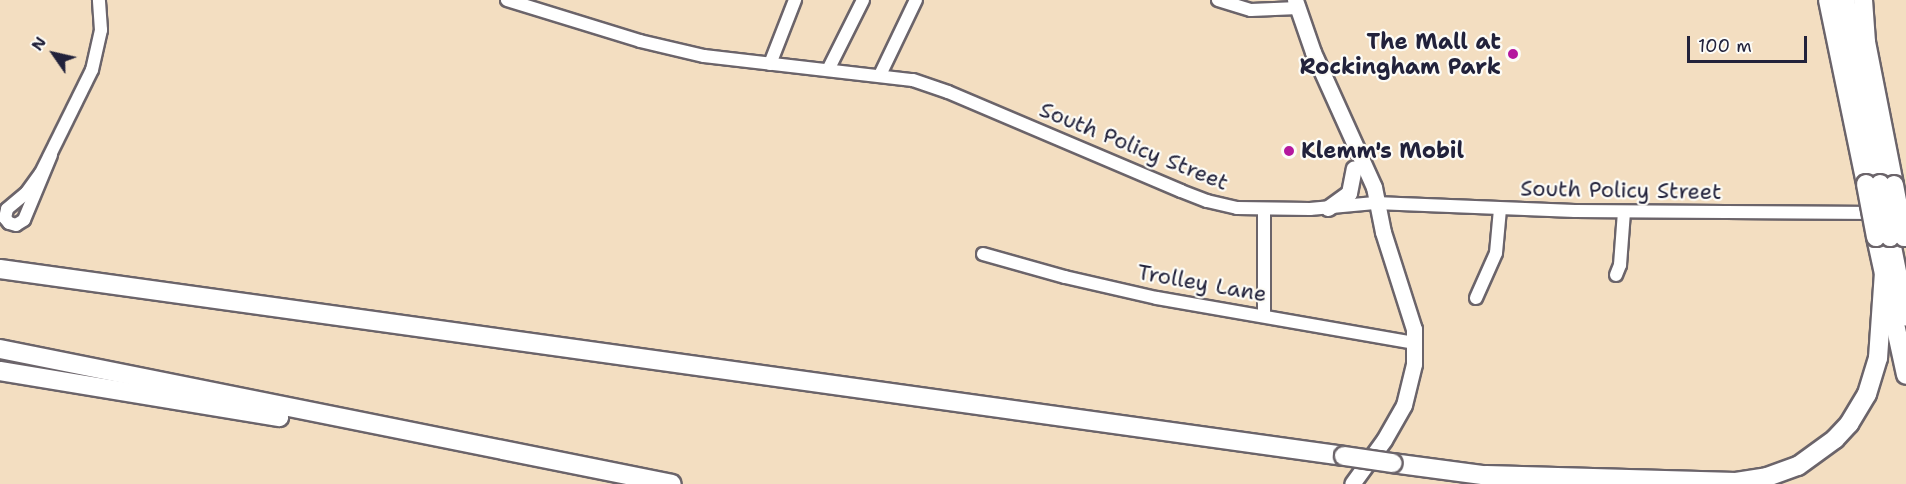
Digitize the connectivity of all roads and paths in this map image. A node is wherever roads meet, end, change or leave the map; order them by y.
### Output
1 (99, 0) edge
2 (507, 0) edge
3 (795, 0) edge
4 (863, 0) edge
5 (916, 0) edge
6 (1218, 0) edge
7 (1828, 0) edge
8 (1847, 0) edge
9 (1863, 0) edge
10 (1297, 4) edge
11 (1866, 42) junction
12 (1314, 52) junction
13 (771, 64) junction
14 (828, 70) junction
15 (880, 75) junction
16 (51, 155) junction
17 (1354, 168) junction
18 (1880, 184) junction
19 (1375, 203) junction
20 (6, 206) edge
21 (1328, 208) junction
22 (1500, 209) junction
23 (1264, 210) junction
24 (1623, 212) junction
25 (1642, 212) junction
26 (1906, 212) edge
27 (5, 222) edge
28 (1622, 234) junction
29 (1894, 239) edge
30 (983, 254) dead end
31 (0, 257) edge
32 (0, 269) edge
33 (1884, 272) junction
34 (1616, 275) dead end
35 (52, 277) junction
36 (1476, 298) dead end
37 (1264, 315) junction
38 (1906, 316) edge
39 (1415, 343) junction
40 (0, 349) edge
41 (0, 371) edge
42 (1906, 375) edge
43 (483, 447) junction
44 (1486, 475) junction
45 (672, 484) edge
46 (1352, 484) edge
47 (1553, 484) edge

1 - 16 street
2 - 13 street, South Policy Street
3 - 13 street
4 - 14 street
5 - 15 street
6 - 10 street
7 - 18 highway
8 - 11 highway
8 - 18 highway
9 - 11 highway
10 - 12 main road
11 - 18 highway
12 - 17 main road
12 - 19 main road
13 - 14 street, South Policy Street
14 - 15 street, South Policy Street
15 - 23 street, South Policy Street
16 - 20 street
16 - 27 street
17 - 19 main road
17 - 21 main road
18 - 29 highway, bridge
18 - 29 highway, bridge
19 - 21 street, South Policy Street
19 - 22 street, South Policy Street
19 - 39 main road
20 - 27 street
21 - 23 street, South Policy Street
22 - 24 street, South Policy Street
22 - 36 street
23 - 37 street
24 - 25 street, South Policy Street
24 - 28 street
25 - 26 street, South Policy Street
25 - 28 street
28 - 34 street
29 - 33 highway
29 - 38 highway
30 - 37 street, Trolley Lane
31 - 35 highway
32 - 35 highway
33 - 42 highway
33 - 44 highway
35 - 44 highway, bridge
37 - 39 street, Trolley Lane
39 - 46 main road
40 - 43 highway
41 - 43 highway
43 - 45 highway
44 - 47 highway

